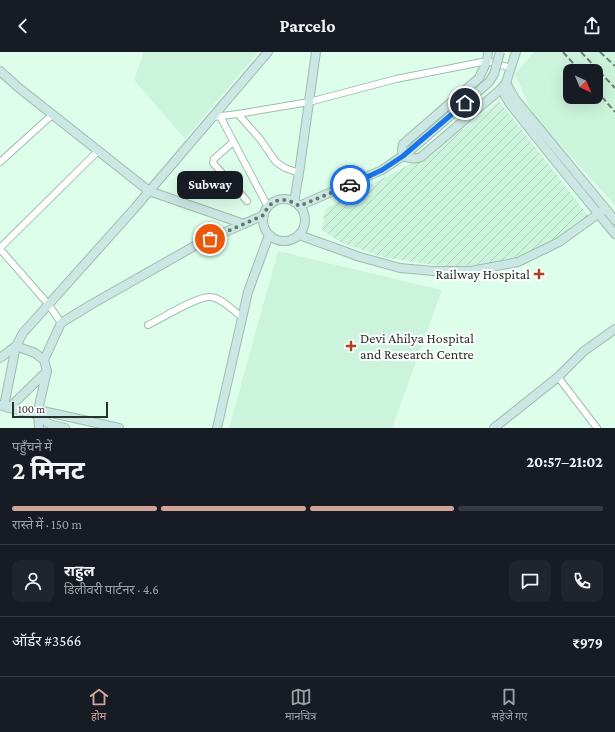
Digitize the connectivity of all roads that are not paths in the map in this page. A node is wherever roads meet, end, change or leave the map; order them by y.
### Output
1 (268, 52) edge
2 (316, 52) edge
3 (488, 52) edge
4 (500, 52) edge
5 (516, 52) edge
6 (487, 61) junction
7 (511, 68) junction
8 (0, 71) edge
9 (503, 86) junction
10 (309, 102) junction
11 (238, 114) junction
12 (52, 115) junction
13 (216, 116) junction
14 (233, 142) junction
15 (98, 151) junction
16 (403, 156) junction
17 (0, 162) edge
18 (299, 173) junction
19 (149, 191) junction
20 (247, 202) dead end
21 (296, 204) junction
22 (268, 207) junction
23 (606, 209) junction
24 (598, 214) junction
25 (264, 215) junction
26 (615, 220) edge
27 (244, 224) junction
28 (615, 234) edge
29 (270, 235) junction
30 (299, 235) junction
31 (0, 249) edge
32 (49, 305) junction
33 (242, 317) junction
34 (61, 323) junction
35 (148, 325) dead end
36 (615, 329) edge
37 (16, 346) junction
38 (0, 358) edge
39 (44, 360) junction
40 (47, 371) junction
41 (558, 376) junction
42 (4, 406) edge
43 (39, 412) junction
44 (49, 412) junction
45 (49, 426) edge
46 (39, 428) edge
47 (65, 428) edge
48 (119, 428) edge
49 (217, 428) edge
50 (494, 428) edge
51 (597, 428) edge

1 - 13 street
2 - 10 street
3 - 6 street
4 - 16 street, bridge
5 - 7 street
6 - 7 street
6 - 10 street
6 - 16 street
7 - 9 street
8 - 12 street
9 - 16 street
9 - 23 street
9 - 24 street
10 - 11 street
10 - 18 street
11 - 13 street
11 - 18 street
12 - 15 street
12 - 17 street
13 - 14 street
13 - 19 street
14 - 20 street
14 - 22 street
15 - 19 street
15 - 31 street
16 - 21 street
18 - 21 street
19 - 27 street
19 - 32 street
21 - 22 street
21 - 30 street
22 - 25 street
23 - 24 street
23 - 26 street
24 - 28 street
24 - 30 street
25 - 27 street
25 - 29 street
27 - 34 street
29 - 30 street
29 - 33 street
31 - 32 street
32 - 34 street
32 - 37 street
33 - 35 street
33 - 49 street
34 - 39 street
36 - 41 street
37 - 38 street
37 - 39 street
37 - 42 street
39 - 40 street
40 - 42 street
40 - 43 street
41 - 50 street
41 - 51 street
42 - 43 street
43 - 44 street
43 - 45 street
43 - 46 street
44 - 45 street
44 - 48 street
45 - 47 street

